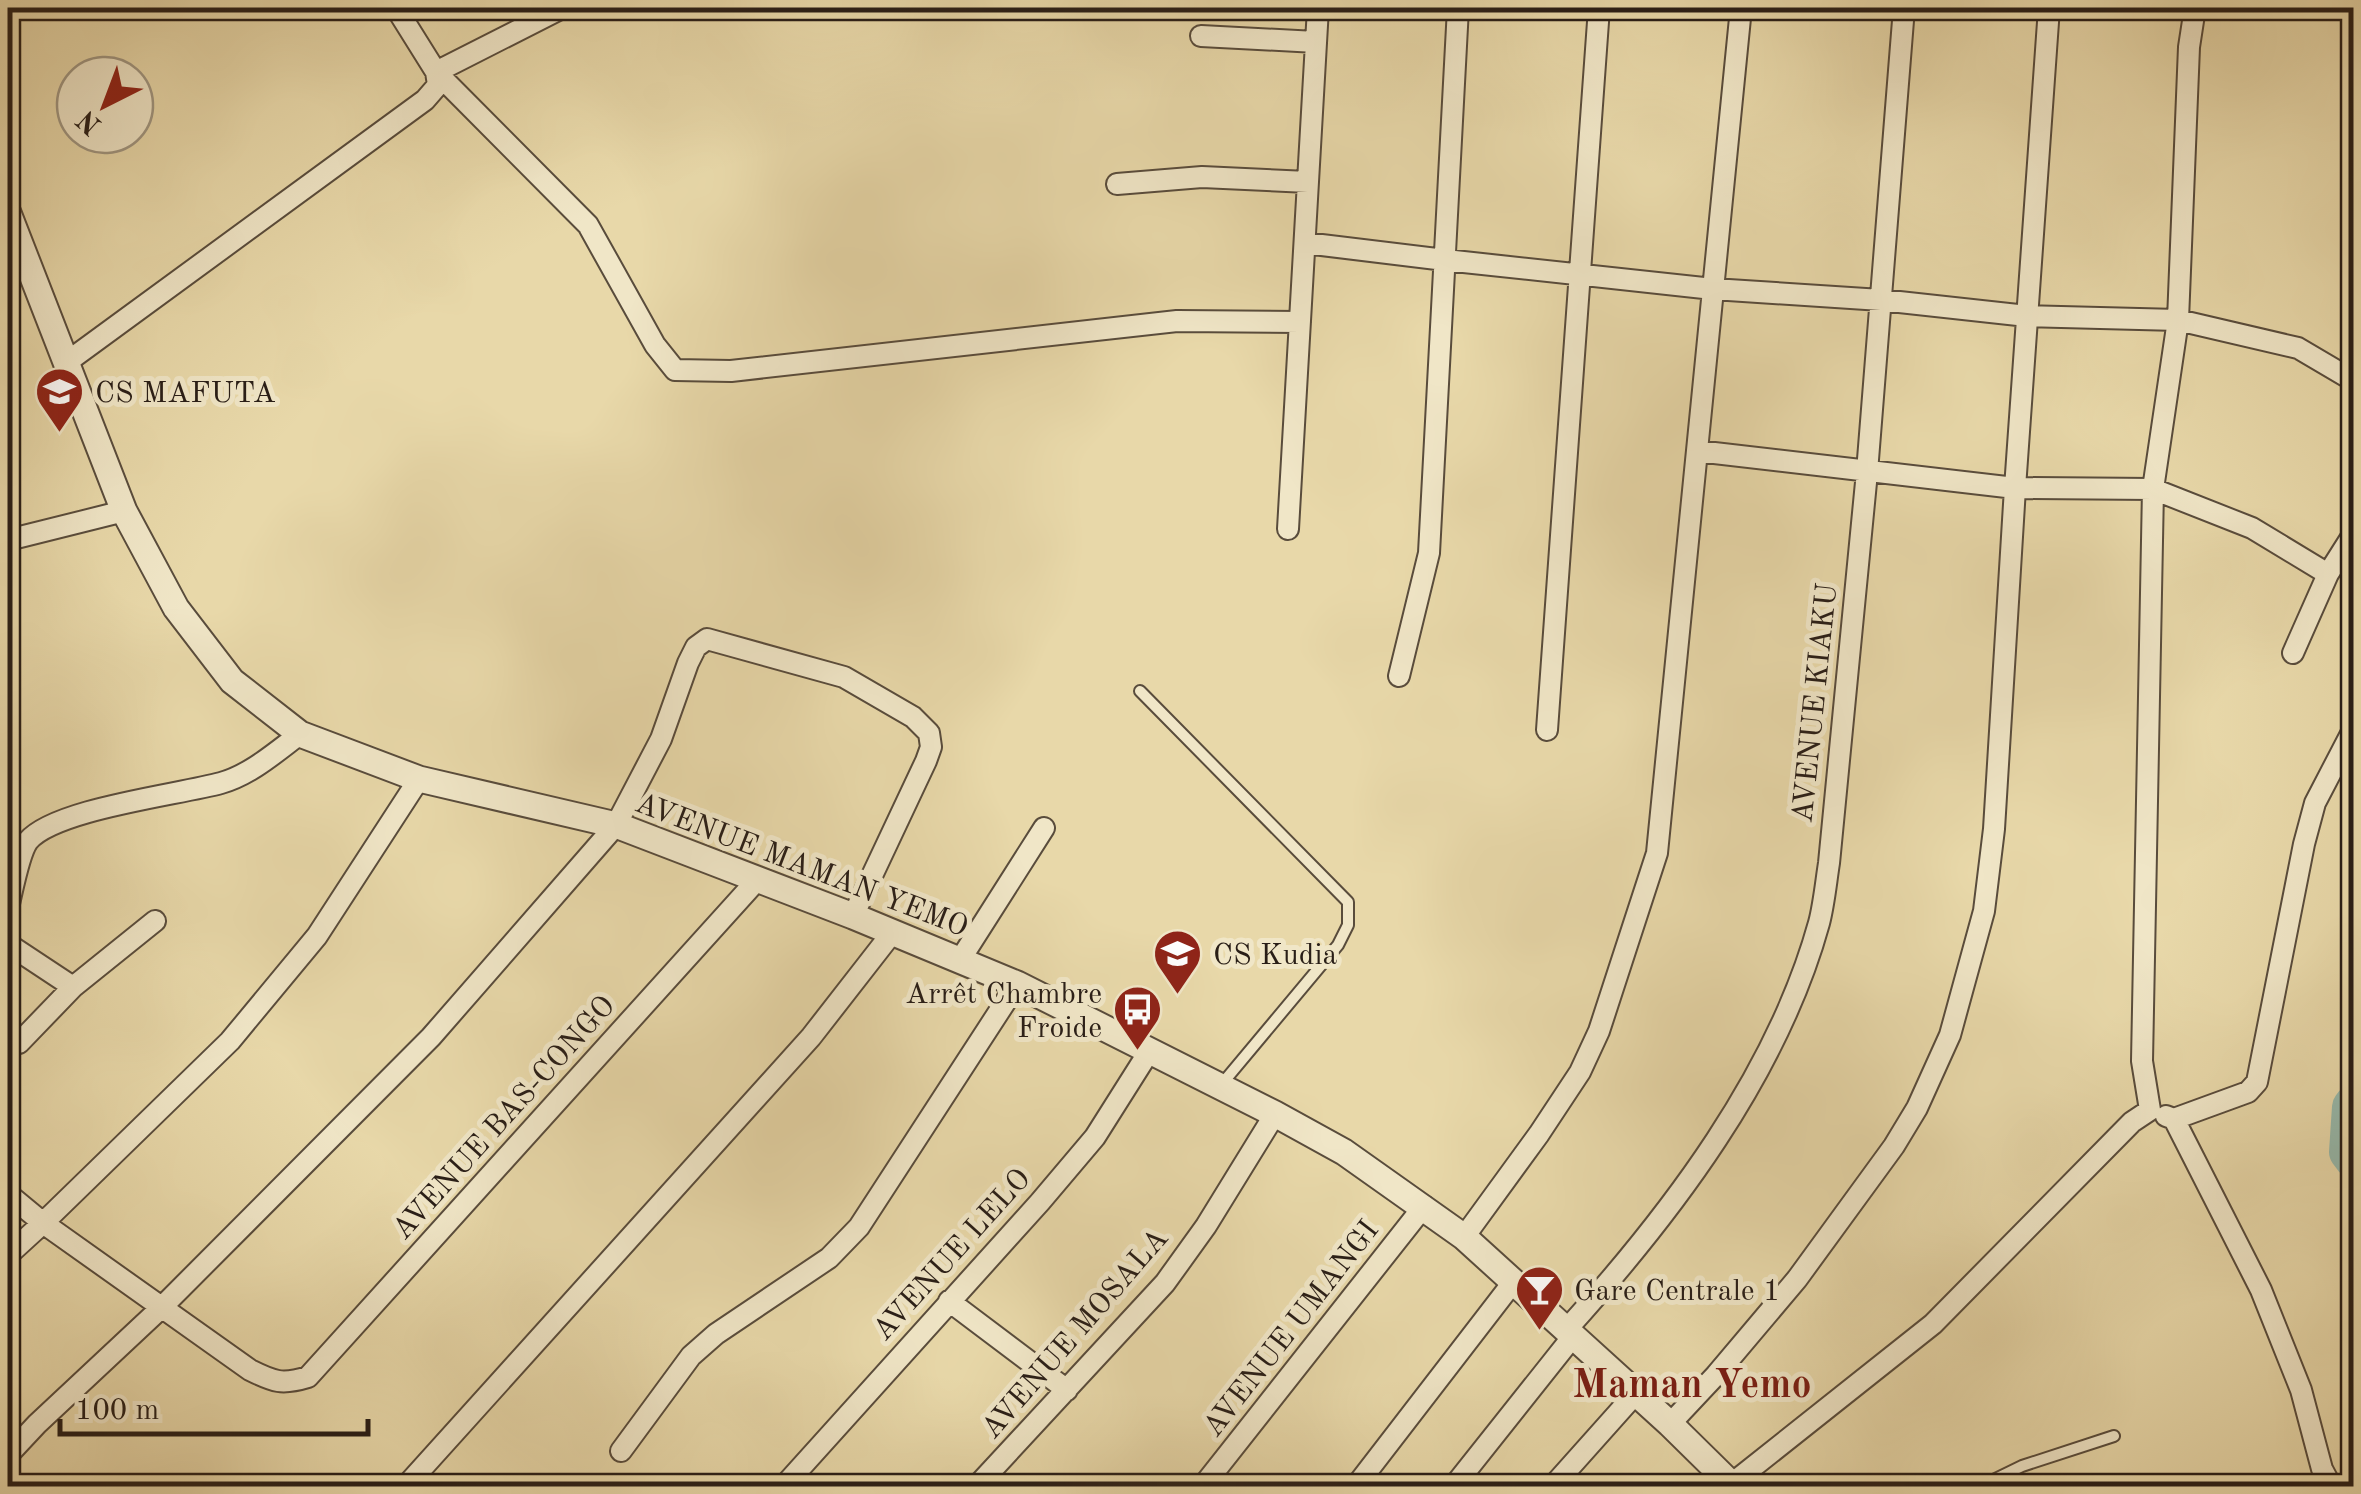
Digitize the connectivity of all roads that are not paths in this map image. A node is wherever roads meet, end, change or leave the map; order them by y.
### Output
1 (396, 8) edge
2 (562, 8) edge
3 (1318, 8) edge
4 (1458, 8) edge
5 (1598, 8) edge
6 (1741, 8) edge
7 (1904, 8) edge
8 (2049, 8) edge
9 (2195, 8) edge
10 (1201, 36) dead end
11 (1316, 42) junction
12 (436, 72) junction
13 (1308, 182) junction
14 (1117, 184) dead end
15 (8, 212) edge
16 (1305, 243) junction
17 (1445, 260) junction
18 (1580, 274) junction
19 (1713, 289) junction
20 (1880, 300) junction
21 (2027, 316) junction
22 (2178, 320) junction
23 (1300, 322) junction
24 (67, 362) junction
25 (2354, 381) edge
26 (1697, 451) junction
27 (1867, 472) junction
28 (2014, 488) junction
29 (2153, 489) junction
30 (124, 511) junction
31 (1288, 529) dead end
32 (2354, 533) edge
33 (8, 540) edge
34 (2328, 574) junction
35 (2293, 653) dead end
36 (1398, 676) dead end
37 (1140, 690) dead end
38 (2354, 728) edge
39 (1547, 730) dead end
40 (300, 734) junction
41 (419, 779) junction
42 (616, 825) junction
43 (1044, 828) dead end
44 (758, 879) junction
45 (8, 908) edge
46 (854, 916) junction
47 (155, 922) dead end
48 (892, 933) junction
49 (8, 944) edge
50 (960, 960) junction
51 (1016, 984) junction
52 (73, 987) junction
53 (20, 1043) dead end
54 (1150, 1050) junction
55 (1220, 1086) junction
56 (2150, 1110) junction
57 (1274, 1114) junction
58 (2174, 1119) junction
59 (8, 1194) edge
60 (1424, 1206) junction
61 (43, 1224) junction
62 (1464, 1237) junction
63 (8, 1255) edge
64 (1514, 1281) junction
65 (949, 1301) junction
66 (161, 1308) junction
67 (1570, 1332) junction
68 (1067, 1390) junction
69 (1636, 1394) junction
70 (1670, 1424) junction
71 (2114, 1436) dead end
72 (621, 1452) dead end
73 (8, 1454) edge
74 (406, 1486) edge
75 (784, 1486) edge
76 (977, 1486) edge
77 (1204, 1486) edge
78 (1356, 1486) edge
79 (1454, 1486) edge
80 (1553, 1486) edge
81 (1731, 1486) edge
82 (1981, 1486) edge
83 (2331, 1486) edge

1 - 12 street
2 - 12 street
3 - 11 street
4 - 17 street
5 - 18 street
6 - 19 street
7 - 20 street, AVENUE KIAKU
8 - 21 street
9 - 22 street
10 - 11 street
11 - 13 street
12 - 23 street
12 - 24 street
13 - 14 street
13 - 16 street
15 - 24 street, AVENUE MAMAN YEMO
16 - 17 street
16 - 23 street
17 - 18 street
17 - 36 street
18 - 19 street
18 - 39 street
19 - 20 street
19 - 26 street
20 - 21 street
20 - 27 street, AVENUE KIAKU
21 - 22 street
21 - 28 street
22 - 25 street
22 - 29 street
23 - 31 street
24 - 30 street, AVENUE MAMAN YEMO
26 - 27 street
26 - 62 street
27 - 28 street
27 - 67 street, AVENUE KIAKU
28 - 29 street
28 - 70 street
29 - 34 street
29 - 56 street
30 - 33 street
30 - 40 street, AVENUE MAMAN YEMO
32 - 34 street
34 - 35 street
37 - 55 lane
38 - 58 street
40 - 41 street, AVENUE MAMAN YEMO
40 - 45 street
41 - 42 street, AVENUE MAMAN YEMO
41 - 61 street
42 - 44 street, AVENUE MAMAN YEMO
42 - 46 street
42 - 66 street
43 - 50 street
44 - 46 street, AVENUE MAMAN YEMO
44 - 66 street, AVENUE BAS-CONGO
46 - 48 street, AVENUE MAMAN YEMO
47 - 52 street
48 - 50 street, AVENUE MAMAN YEMO
48 - 74 street
49 - 52 street
50 - 51 street, AVENUE MAMAN YEMO
51 - 54 street, AVENUE MAMAN YEMO
51 - 72 street
52 - 53 street
54 - 55 street, AVENUE MAMAN YEMO
54 - 65 street, AVENUE LELO
55 - 57 street, AVENUE MAMAN YEMO
56 - 58 street
56 - 81 street
57 - 60 street, AVENUE MAMAN YEMO
57 - 68 street, AVENUE MOSALA
58 - 83 street
59 - 61 street
60 - 62 street, AVENUE MAMAN YEMO
60 - 77 street, AVENUE UMANGI
61 - 63 street
61 - 66 street
62 - 64 street, AVENUE MAMAN YEMO
64 - 67 street, AVENUE MAMAN YEMO
64 - 78 street
65 - 68 street
65 - 75 street, AVENUE LELO
66 - 73 street
67 - 69 street, AVENUE MAMAN YEMO
67 - 79 street, AVENUE KIAKU
68 - 76 street, AVENUE MOSALA
69 - 70 street, AVENUE MAMAN YEMO
69 - 80 street
70 - 81 street, AVENUE MAMAN YEMO
71 - 82 lane

